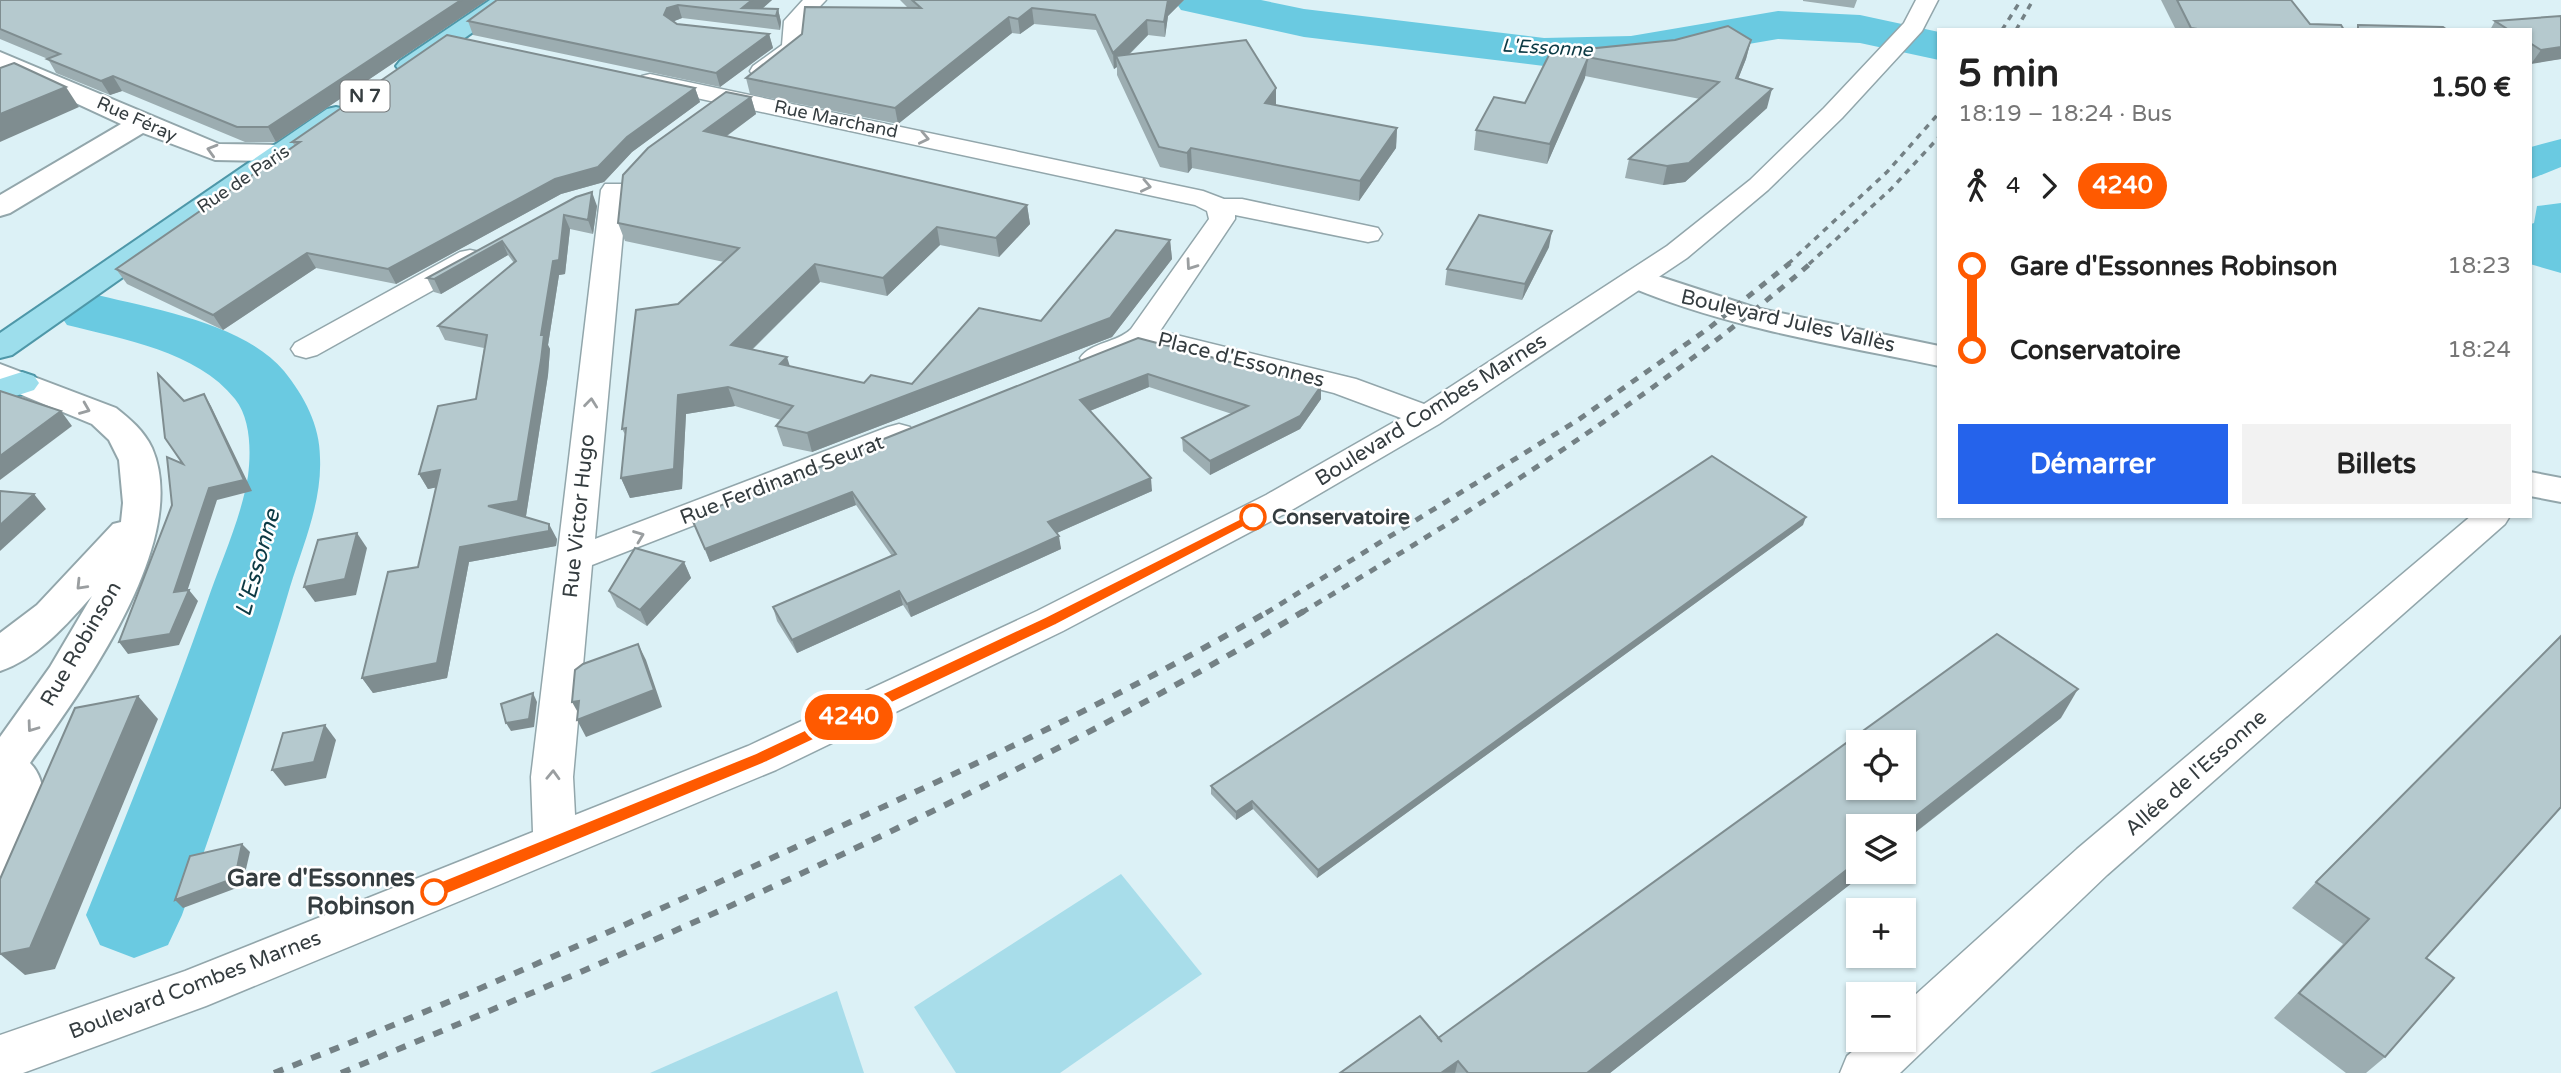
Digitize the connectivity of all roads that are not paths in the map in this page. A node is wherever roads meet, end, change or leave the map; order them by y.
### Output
1 (506, 0) edge
2 (815, 0) edge
3 (1927, 0) edge
4 (769, 37) edge
5 (449, 39) junction
6 (793, 41) junction
7 (481, 46) edge
8 (0, 59) edge
9 (631, 77) edge
10 (392, 78) edge
11 (727, 96) junction
12 (359, 100) edge
13 (704, 113) edge
14 (141, 123) junction
15 (280, 153) junction
16 (613, 184) dead end
17 (0, 207) edge
18 (1220, 207) junction
19 (1368, 234) dead end
20 (499, 242) edge
21 (1639, 279) junction
22 (1142, 335) junction
23 (9, 342) edge
24 (306, 349) dead end
25 (1937, 356) edge
26 (1072, 366) edge
27 (7, 382) edge
28 (1428, 416) junction
29 (932, 421) edge
30 (2532, 484) edge
31 (2561, 491) edge
32 (141, 515) junction
33 (2492, 518) edge
34 (574, 558) junction
35 (0, 655) edge
36 (3, 763) edge
37 (555, 843) junction
38 (0, 878) edge
39 (1916, 1025) edge
40 (1887, 1052) edge
41 (0, 1058) edge
42 (1864, 1073) edge

1 - 5 main road, N 7
2 - 6 street
3 - 21 street, Boulevard Combes Marnes
4 - 6 street
5 - 7 street
5 - 10 main road, N 7
6 - 11 street
8 - 14 street, Rue Féray
9 - 11 street, Rue Marchand
11 - 13 street
11 -> 18 street, Rue Marchand
12 - 15 main road, Rue de Paris / N 7
15 -> 14 street, Rue Féray
14 - 17 street
15 - 23 main road, Rue de Paris / N 7
34 -> 16 street, Rue Victor Hugo
18 - 19 street
18 -> 22 street, Place d'Essonnes
20 - 24 street
21 - 25 street, Boulevard Jules Vallès
21 - 28 street, Boulevard Combes Marnes
22 - 26 street
22 - 28 street, Place d'Essonnes
27 -> 32 street, Rue Robinson
28 - 37 street, Boulevard Combes Marnes
34 -> 29 street, Rue Ferdinand Seurat
30 - 31 street
32 -> 35 street, Rue Robinson
32 -> 36 street, Rue Robinson
33 - 39 street, Allée de l'Essonne
37 -> 34 street, Rue Victor Hugo
36 - 38 street, Rue Robinson
37 - 41 street, Boulevard Combes Marnes
40 - 42 street, Allée de l'Essonne

